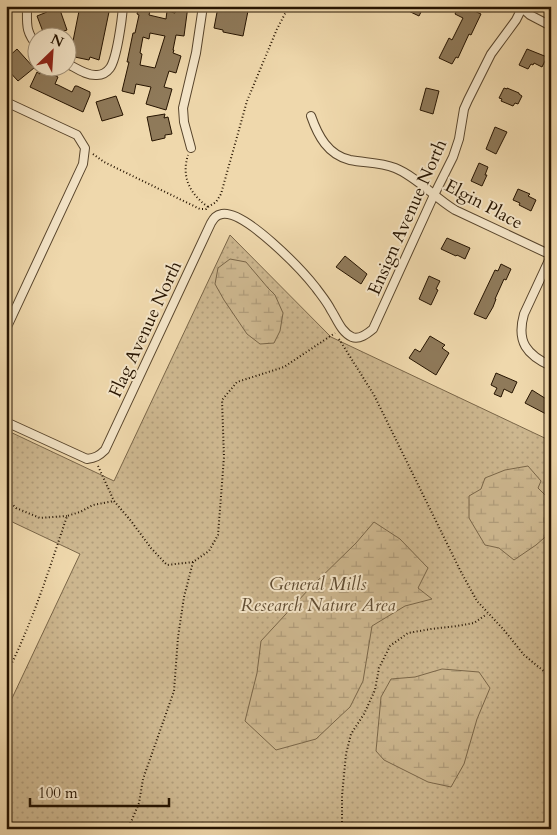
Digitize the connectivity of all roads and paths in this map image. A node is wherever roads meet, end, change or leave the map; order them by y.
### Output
1 (27, 6) edge
2 (123, 6) edge
3 (202, 6) edge
4 (289, 6) edge
5 (522, 7) edge
6 (551, 26) edge
7 (28, 30) edge
8 (78, 69) edge
9 (6, 102) edge
10 (311, 116) dead end
11 (85, 148) junction
12 (191, 148) joint
13 (434, 195) junction
14 (208, 207) junction
15 (551, 255) edge
16 (331, 327) dead end
17 (6, 329) edge
18 (338, 331) junction
19 (551, 366) edge
20 (6, 422) edge
21 (104, 462) dead end
22 (6, 498) edge
23 (114, 501) junction
24 (67, 516) junction
25 (193, 562) junction
26 (488, 613) junction
27 (6, 675) edge
28 (551, 677) edge
29 (126, 829) edge
30 (342, 829) edge

1 - 7 street
2 - 8 street
3 - 12 street
4 - 14 path
5 - 6 street
5 - 13 street, Ensign Avenue North
9 - 11 street
10 - 13 street, Elgin Place
11 - 14 path
11 - 17 street
12 - 14 path
13 - 15 street, Elgin Place
13 - 18 street, Ensign Avenue North
15 - 19 street
16 - 18 path
18 - 20 street, Flag Avenue North
18 - 25 path
18 - 26 path
21 - 23 path
22 - 24 path
23 - 24 path
23 - 25 path
24 - 27 path
25 - 29 path
26 - 28 path
26 - 30 path

